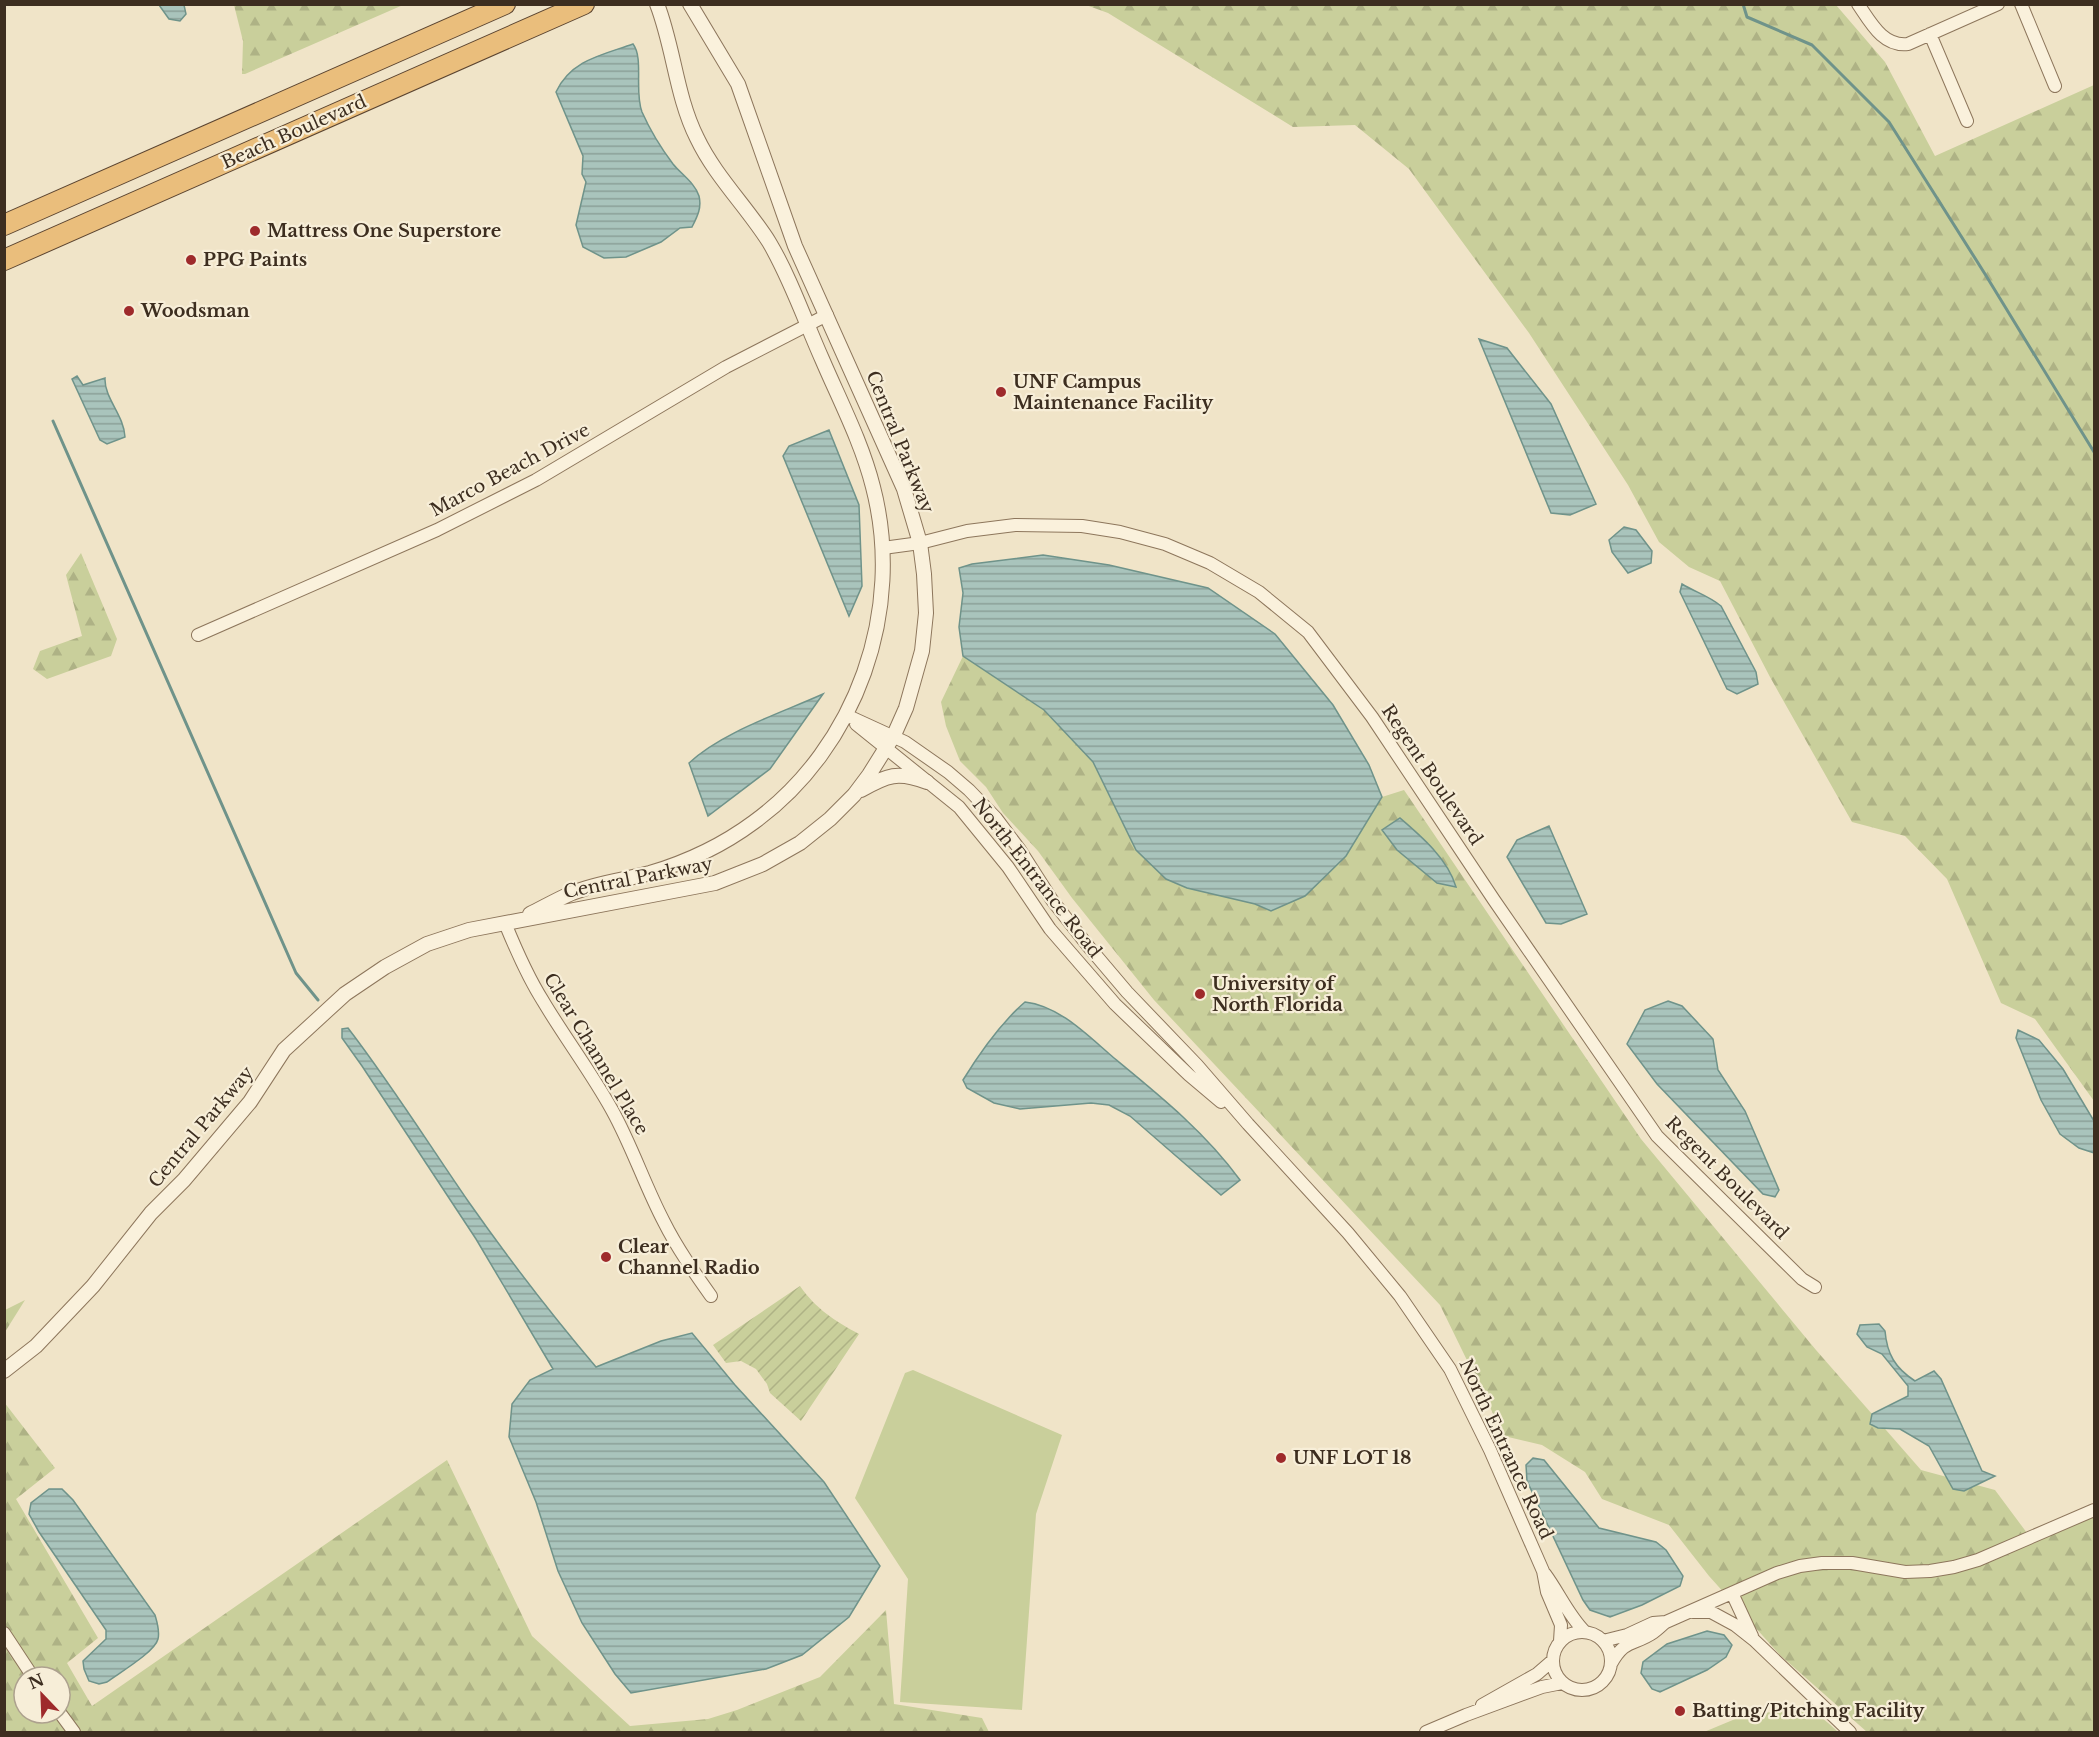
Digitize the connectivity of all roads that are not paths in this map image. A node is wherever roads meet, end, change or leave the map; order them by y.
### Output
1 (505, 4) edge
2 (584, 4) edge
3 (657, 4) edge
4 (690, 4) edge
5 (1858, 4) edge
6 (1998, 4) edge
7 (2020, 4) edge
8 (1930, 34) junction
9 (2055, 86) dead end
10 (1967, 121) dead end
11 (4, 225) edge
12 (4, 260) edge
13 (827, 315) junction
14 (807, 325) junction
15 (920, 543) junction
16 (883, 548) junction
17 (198, 635) dead end
18 (846, 715) junction
19 (894, 735) junction
20 (886, 750) junction
21 (927, 782) junction
22 (854, 795) junction
23 (512, 921) junction
24 (1085, 942) junction
25 (1085, 969) junction
26 (1248, 1124) junction
27 (1815, 1287) dead end
28 (711, 1296) dead end
29 (4, 1371) edge
30 (2094, 1510) edge
31 (1542, 1570) junction
32 (1732, 1593) junction
33 (1688, 1612) junction
34 (1666, 1622) junction
35 (1585, 1632) junction
36 (4, 1633) edge
37 (1754, 1640) junction
38 (1560, 1641) junction
39 (1604, 1641) junction
40 (1552, 1661) junction
41 (1611, 1664) junction
42 (25, 1665) edge
43 (1562, 1683) junction
44 (1466, 1715) junction
45 (1426, 1732) edge
46 (1850, 1732) edge

1 - 11 highway
2 - 12 highway, Beach Boulevard
3 - 14 street, Central Parkway
4 - 13 street, Central Parkway
5 - 8 street
6 - 8 street
7 - 9 street
8 - 10 street
13 - 14 street, Marco Beach Drive
13 - 15 street, Central Parkway
14 - 16 street, Central Parkway
14 - 17 street, Marco Beach Drive
15 - 16 street, Regent Boulevard
15 - 19 street, Central Parkway
15 - 27 street, Regent Boulevard
16 - 18 street, Central Parkway
18 - 19 street, North Entrance Road
18 - 20 street, North Entrance Road
18 - 23 street, Central Parkway
19 - 20 street, Central Parkway
19 - 24 street, North Entrance Road
20 - 21 street, North Entrance Road
20 - 22 street, Central Parkway
21 - 22 street
21 - 25 street, North Entrance Road
22 - 23 street, Central Parkway
23 - 28 street, Clear Channel Place
23 - 29 street, Central Parkway
24 - 25 street
24 - 26 street, North Entrance Road
25 - 26 street, North Entrance Road
26 - 31 street, North Entrance Road
30 - 32 street
31 - 35 street
31 - 38 street
32 - 33 street
32 - 37 street
33 - 34 street
33 - 37 street
34 - 39 street
34 - 41 street
35 - 38 street
35 - 39 street
36 - 42 street
37 - 46 street
38 - 40 street
39 - 41 street
40 - 43 street
40 - 44 street
41 - 43 street
43 - 44 street
44 - 45 street

